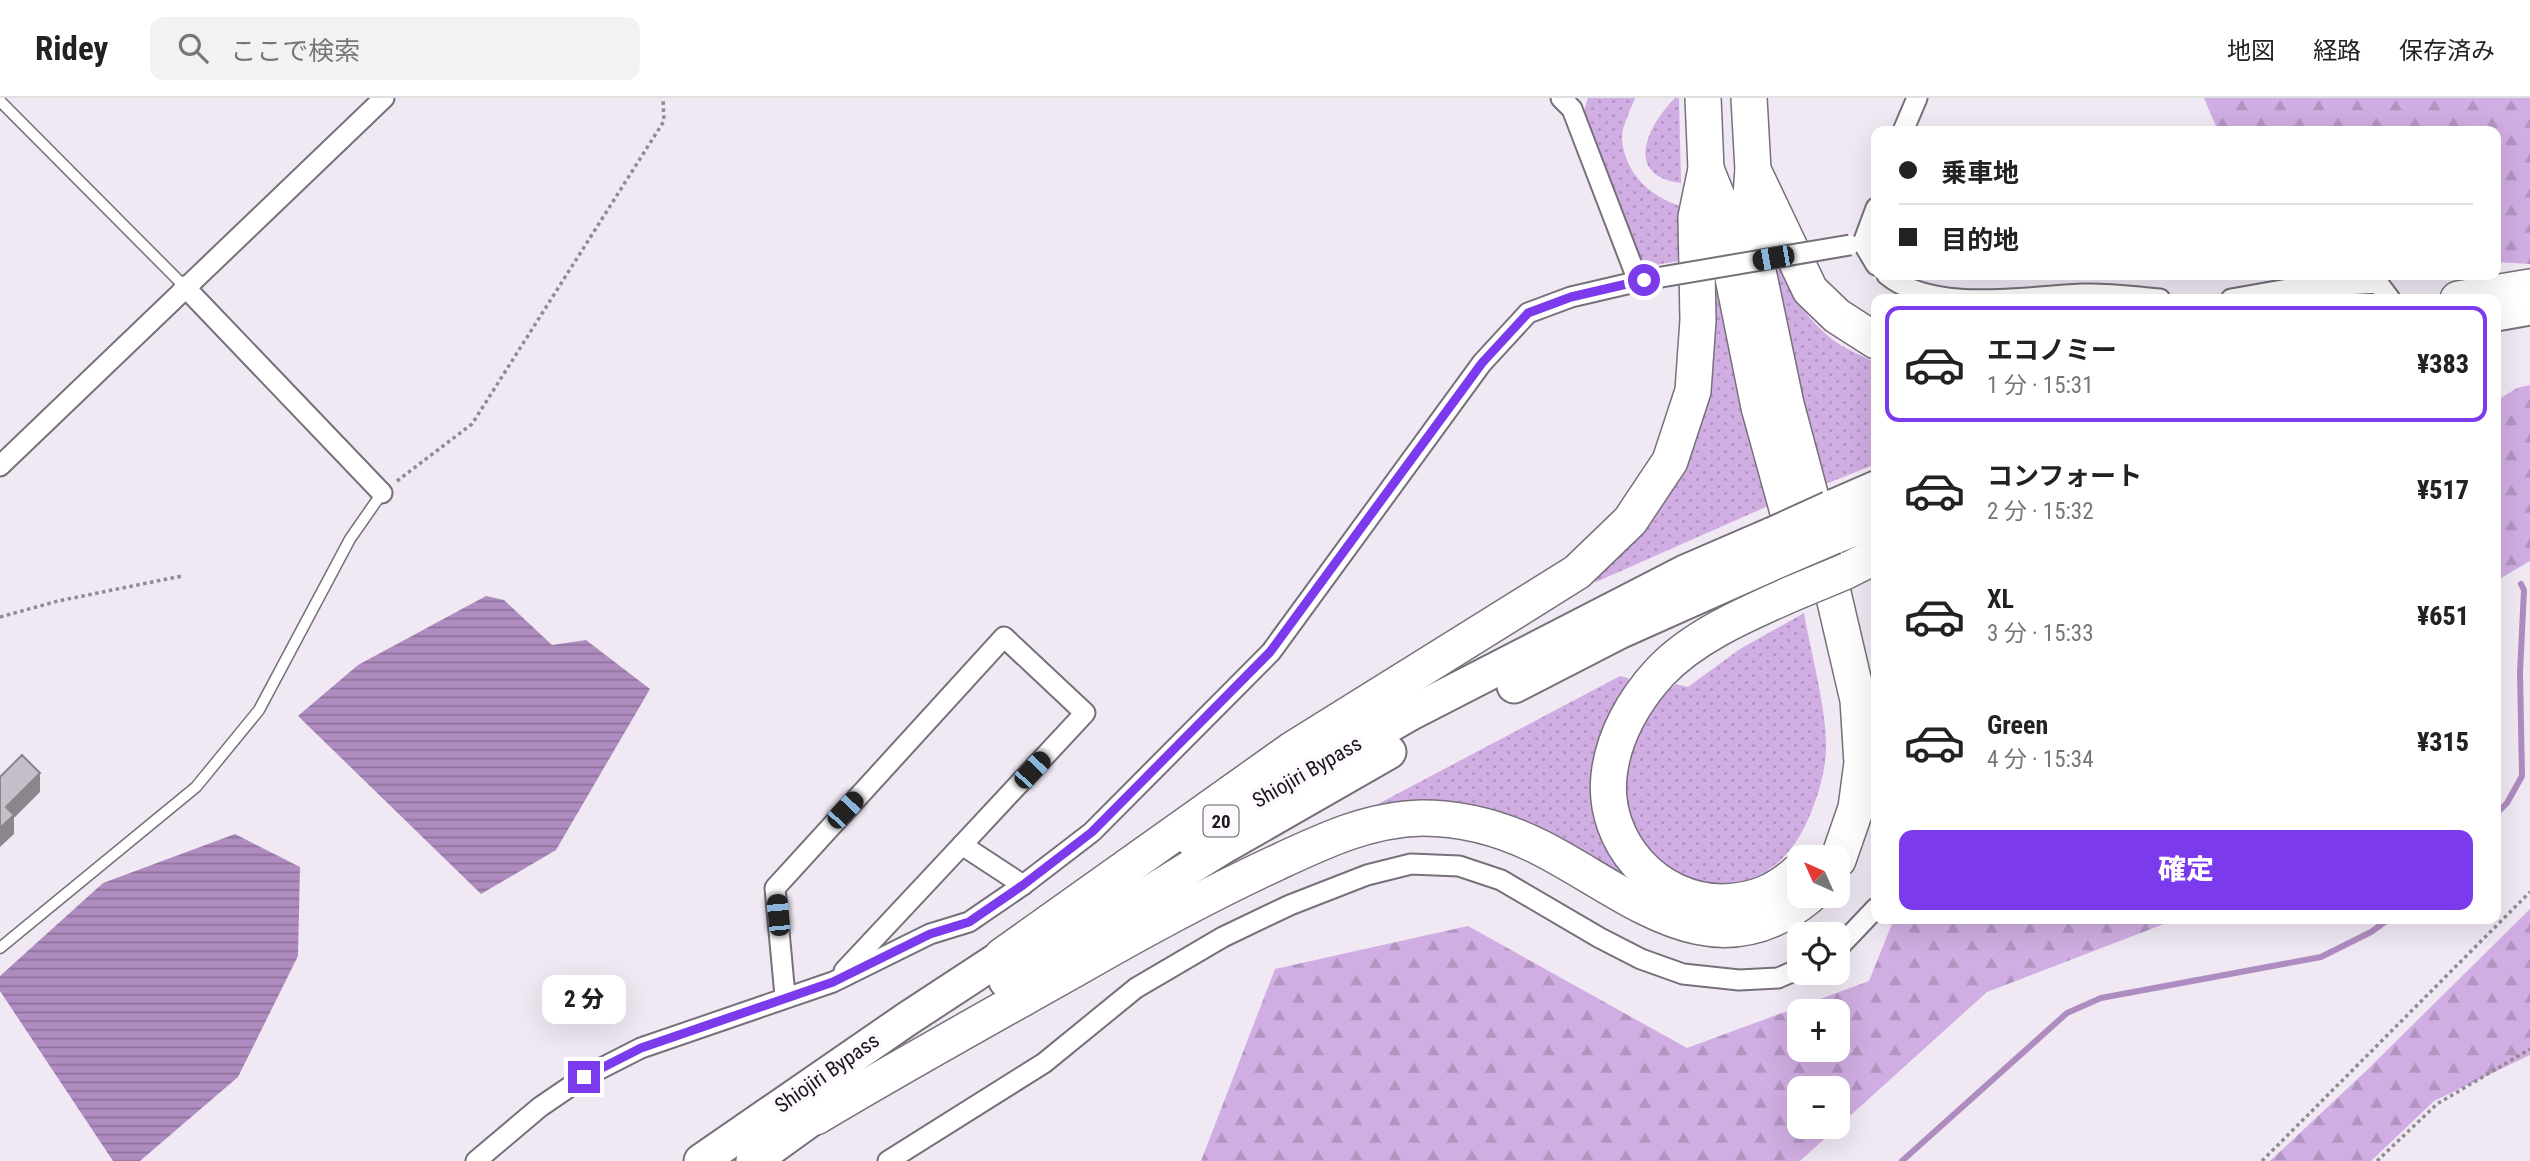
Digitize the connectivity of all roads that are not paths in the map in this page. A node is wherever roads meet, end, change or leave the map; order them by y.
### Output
1 (384, 98) edge
2 (1561, 98) edge
3 (1703, 98) edge
4 (1749, 98) edge
5 (1917, 98) edge
6 (0, 101) edge
7 (1905, 126) edge
8 (1706, 169) junction
9 (1753, 170) junction
10 (1871, 217) edge
11 (1857, 244) junction
12 (1871, 259) edge
13 (1641, 280) junction
14 (1894, 280) edge
15 (184, 286) junction
16 (2530, 287) edge
17 (1935, 294) edge
18 (2260, 294) edge
19 (2386, 294) edge
20 (2488, 294) edge
21 (2530, 308) edge
22 (2501, 313) edge
23 (1871, 338) edge
24 (0, 466) edge
25 (1871, 492) edge
26 (382, 493) joint
27 (1871, 521) edge
28 (1832, 523) junction
29 (1775, 548) junction
30 (1871, 558) edge
31 (962, 845) junction
32 (1820, 845) edge
33 (1843, 845) edge
34 (1787, 881) edge
35 (1023, 885) junction
36 (1791, 908) edge
37 (1871, 913) edge
38 (1850, 935) edge
39 (0, 948) edge
40 (1002, 956) junction
41 (1787, 974) edge
42 (833, 982) junction
43 (785, 996) junction
44 (816, 1117) junction
45 (477, 1161) edge
46 (701, 1161) edge
47 (753, 1161) edge
48 (888, 1161) edge

1 - 15 street
2 - 13 street
3 - 8 highway
4 - 9 highway
5 - 7 street
6 - 15 lane
8 - 32 highway
8 - 40 highway
9 - 23 highway
9 - 33 highway
10 - 11 street
11 - 12 street
11 - 13 street, bridge
13 - 35 street
14 - 17 street
15 - 24 street
15 - 26 street
16 - 20 highway
18 - 19 street
21 - 22 highway
25 - 28 highway, Shiojiri Bypass / 20
26 - 39 lane
27 - 28 highway, Shiojiri Bypass / 20
28 - 29 highway, Shiojiri Bypass / 20, bridge
29 - 40 highway, Shiojiri Bypass / 20
29 - 44 highway, Shiojiri Bypass / 20
30 - 34 highway, bridge
31 - 35 street
31 - 42 street
31 - 43 street
35 - 42 street
36 - 44 highway
37 - 38 street
40 - 46 highway, Shiojiri Bypass / 20
41 - 48 street
42 - 43 street
43 - 45 street
44 - 47 highway, Shiojiri Bypass / 20

